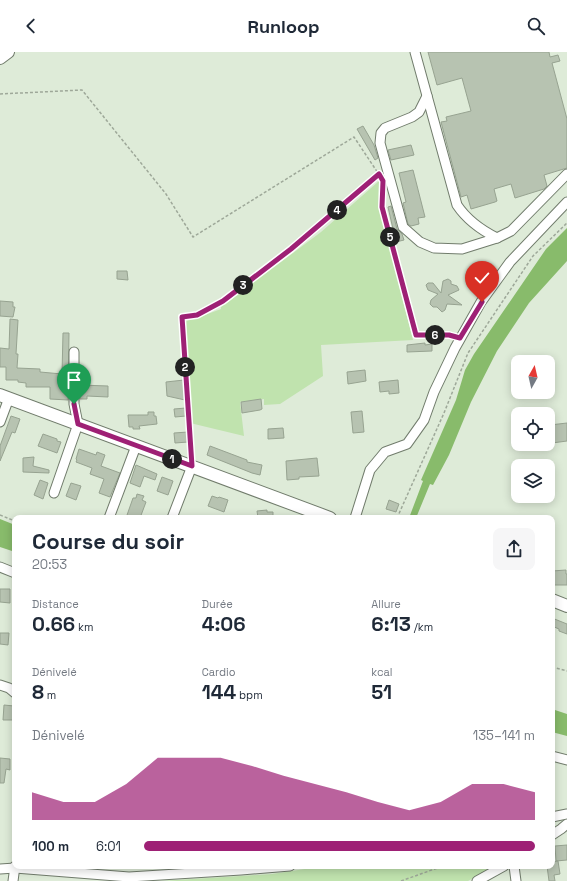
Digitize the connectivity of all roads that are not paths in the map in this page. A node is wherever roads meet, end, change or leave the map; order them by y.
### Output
1 (8, 52) edge
2 (416, 52) edge
3 (0, 58) edge
4 (427, 96) junction
5 (567, 174) edge
6 (567, 202) edge
7 (497, 238) junction
8 (74, 352) dead end
9 (4, 397) edge
10 (0, 422) edge
11 (78, 424) junction
12 (136, 446) junction
13 (192, 466) junction
14 (54, 493) dead end
15 (110, 515) edge
16 (173, 515) edge
17 (322, 515) edge
18 (356, 515) edge
19 (0, 568) edge
20 (12, 572) edge
21 (555, 601) edge
22 (567, 606) edge
23 (0, 685) edge
24 (12, 690) edge
25 (555, 757) edge
26 (567, 760) edge
27 (567, 814) edge
28 (555, 816) edge
29 (567, 824) edge
30 (555, 833) edge
31 (12, 867) edge
32 (0, 869) edge
33 (15, 869) edge
34 (38, 869) edge
35 (253, 869) edge
36 (499, 869) edge
37 (514, 869) edge
38 (13, 881) edge
39 (477, 881) edge
40 (516, 881) edge

1 - 3 main road
2 - 4 street
4 - 7 street
4 - 7 street
5 - 7 street
6 - 18 street
8 - 11 street
9 - 10 street
9 - 11 main road
11 - 12 main road
11 - 14 street
12 - 13 main road
12 - 15 street
13 - 16 street
13 - 17 main road
19 - 20 street
21 - 22 main road
23 - 24 street
25 - 26 street
27 - 28 street
29 - 30 street
31 - 32 street
33 - 38 street
34 - 35 street
36 - 39 street
37 - 40 street

